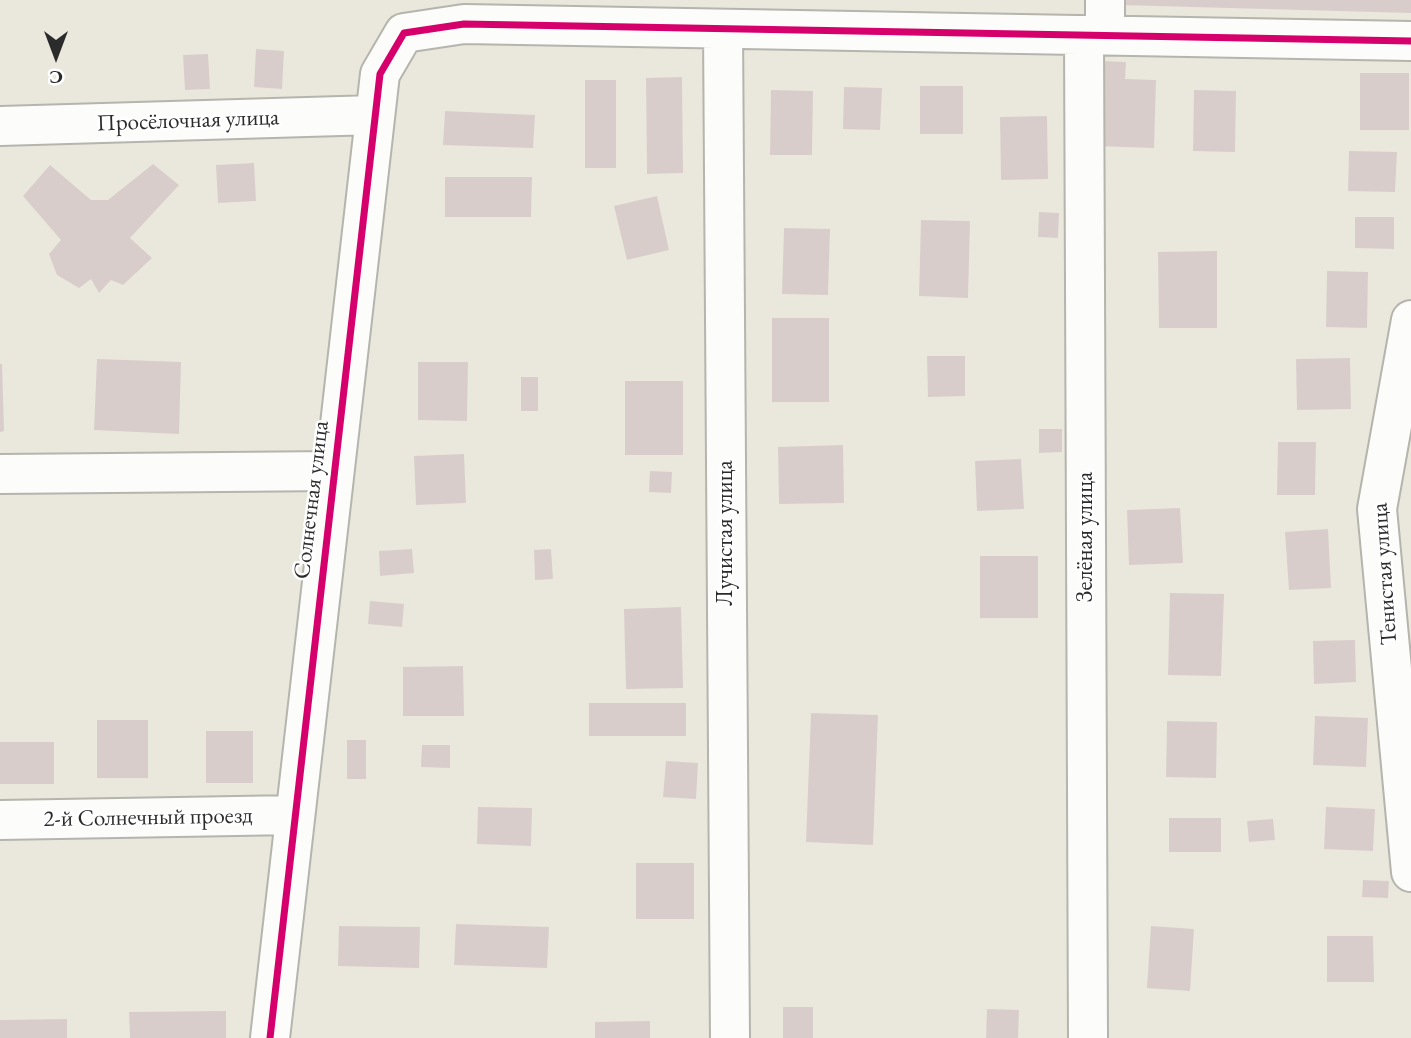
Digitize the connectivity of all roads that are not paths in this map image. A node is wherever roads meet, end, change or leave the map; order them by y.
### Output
1 (858, 15) edge
2 (484, 16) edge
3 (1098, 23) edge
4 (723, 29) junction
5 (1411, 41) edge
6 (375, 115) junction
7 (0, 126) edge
8 (1411, 320) edge
9 (334, 471) junction
10 (0, 474) edge
11 (1411, 595) edge
12 (1411, 633) edge
13 (295, 816) junction
14 (0, 820) edge
15 (1411, 872) edge
16 (270, 1038) edge
17 (730, 1038) edge
18 (1088, 1038) edge

1 - 3 street
1 - 4 street
2 - 4 street
2 - 6 street, Солнечная улица
3 - 5 street
3 - 18 street, Зелёная улица
4 - 17 street, Лучистая улица
6 - 7 street, Просёлочная улица
6 - 9 street, Солнечная улица
8 - 15 street, Тенистая улица
9 - 10 street
9 - 13 street, Солнечная улица
11 - 12 street
13 - 14 street, 2-й Солнечный проезд
13 - 16 street, Солнечная улица

